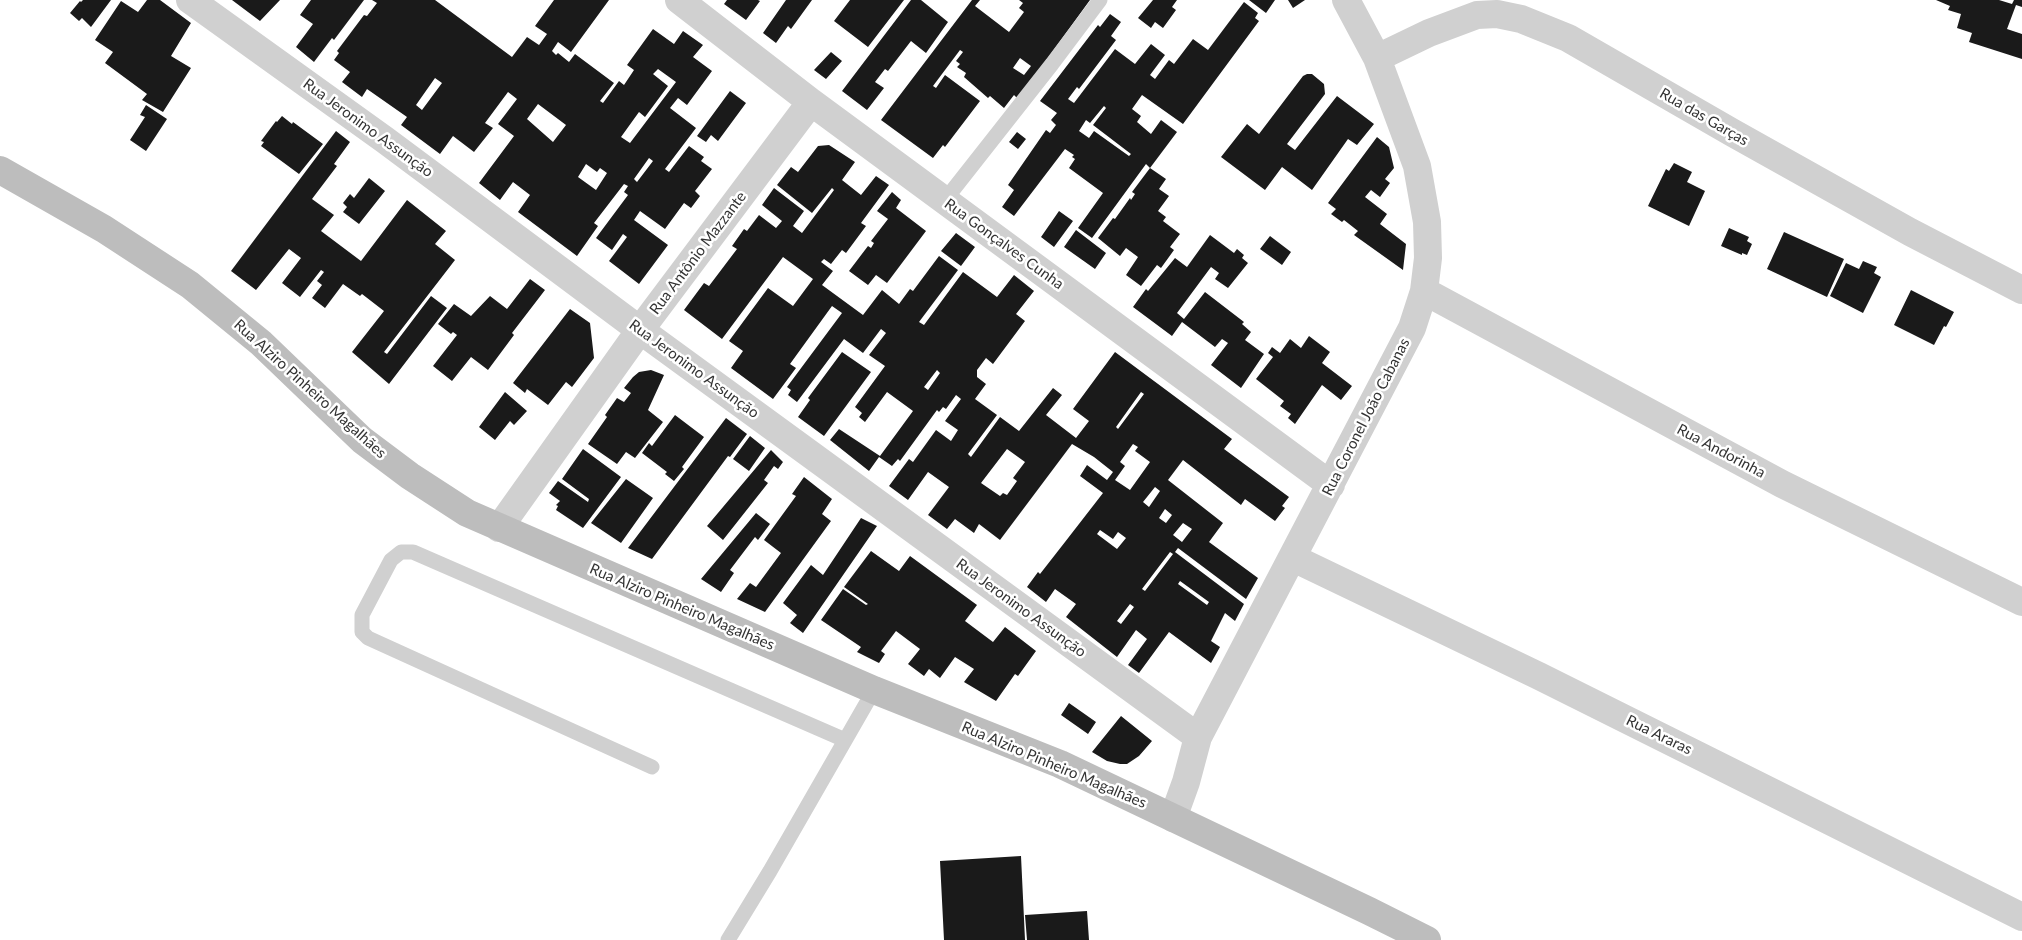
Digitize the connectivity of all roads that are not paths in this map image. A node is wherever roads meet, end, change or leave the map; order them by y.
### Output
1 (190, 0) edge
2 (679, 0) edge
3 (1100, 0) edge
4 (1346, 0) edge
5 (1377, 58) junction
6 (811, 102) junction
7 (0, 170) edge
8 (945, 200) junction
9 (2022, 290) edge
10 (1424, 291) junction
11 (640, 330) junction
12 (1331, 485) junction
13 (499, 528) junction
14 (1293, 558) junction
15 (2022, 602) edge
16 (874, 690) junction
17 (1198, 737) junction
18 (845, 740) junction
19 (652, 767) dead end
20 (1173, 818) junction
21 (2022, 916) edge
22 (728, 940) edge
23 (1426, 940) edge

1 - 11 street, Rua Jeronimo Assunção
2 - 6 street, Rua Gonçalves Cunha
3 - 8 lane
4 - 5 street, Rua Coronel João Cabanas
5 - 9 street, Rua das Garças
5 - 10 street, Rua Coronel João Cabanas
6 - 8 street, Rua Gonçalves Cunha
6 - 11 street, Rua Antônio Mazzante
7 - 13 street, Rua Alziro Pinheiro Magalhães
8 - 12 street, Rua Gonçalves Cunha
10 - 12 street, Rua Coronel João Cabanas
10 - 15 street, Rua Andorinha
11 - 13 street, Rua Antônio Mazzante
11 - 17 street, Rua Jeronimo Assunção
12 - 14 street, Rua Coronel João Cabanas
13 - 16 street, Rua Alziro Pinheiro Magalhães
14 - 17 street, Rua Coronel João Cabanas
14 - 21 street, Rua Araras
16 - 18 lane
16 - 20 street, Rua Alziro Pinheiro Magalhães
17 - 20 street, Rua Coronel João Cabanas
18 - 19 lane
18 - 22 lane
20 - 23 street, Rua Alziro Pinheiro Magalhães

